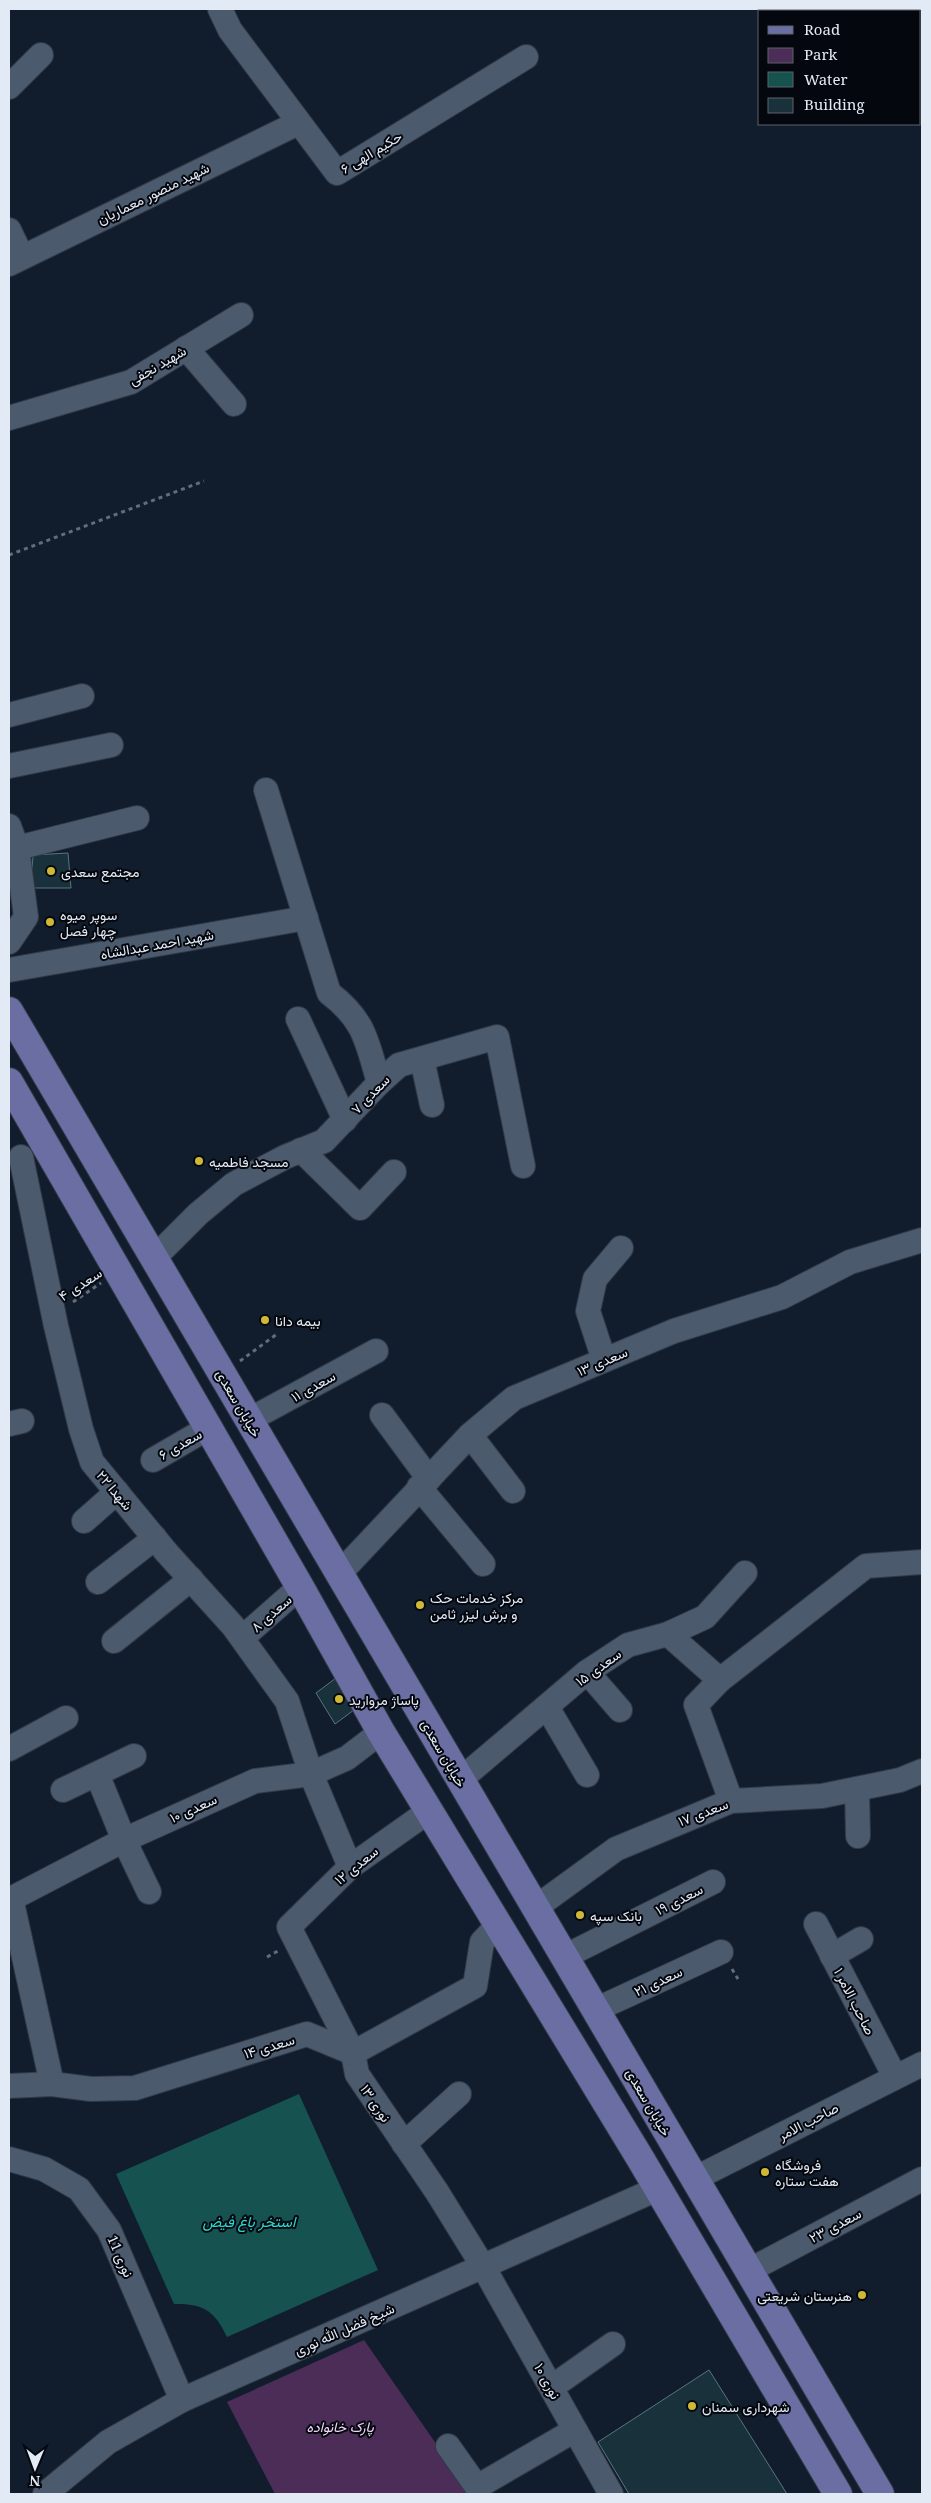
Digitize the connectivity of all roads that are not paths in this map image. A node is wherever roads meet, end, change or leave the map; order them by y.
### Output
1 (220, 9) edge
2 (41, 55) dead end
3 (526, 57) dead end
4 (9, 86) edge
5 (298, 123) junction
6 (9, 230) edge
7 (16, 261) edge
8 (241, 315) dead end
9 (186, 348) junction
10 (234, 404) dead end
11 (9, 418) edge
12 (82, 696) dead end
13 (9, 715) edge
14 (110, 745) dead end
15 (9, 766) edge
16 (266, 790) dead end
17 (137, 818) dead end
18 (13, 837) edge
19 (306, 918) junction
20 (9, 942) edge
21 (9, 970) edge
22 (9, 1011) edge
23 (298, 1019) dead end
24 (422, 1059) junction
25 (9, 1082) edge
26 (379, 1083) junction
27 (432, 1105) dead end
28 (345, 1120) junction
29 (41, 1138) junction
30 (301, 1150) junction
31 (15, 1163) edge
32 (523, 1166) dead end
33 (394, 1172) dead end
34 (922, 1240) edge
35 (621, 1248) dead end
36 (154, 1258) junction
37 (376, 1351) dead end
38 (604, 1360) junction
39 (382, 1415) dead end
40 (250, 1420) junction
41 (208, 1428) junction
42 (470, 1435) junction
43 (153, 1460) dead end
44 (424, 1483) junction
45 (512, 1491) dead end
46 (116, 1492) junction
47 (84, 1521) dead end
48 (155, 1538) junction
49 (922, 1562) edge
50 (483, 1564) dead end
51 (745, 1573) dead end
52 (339, 1574) junction
53 (191, 1579) junction
54 (98, 1582) dead end
55 (300, 1587) junction
56 (668, 1634) junction
57 (376, 1636) junction
58 (242, 1638) junction
59 (114, 1641) dead end
60 (340, 1658) junction
61 (587, 1672) junction
62 (398, 1674) junction
63 (720, 1680) junction
64 (361, 1696) junction
65 (547, 1707) junction
66 (620, 1710) dead end
67 (66, 1718) dead end
68 (381, 1732) junction
69 (9, 1749) edge
70 (134, 1756) dead end
71 (922, 1771) edge
72 (98, 1774) junction
73 (311, 1774) junction
74 (587, 1775) dead end
75 (460, 1780) junction
76 (857, 1789) junction
77 (63, 1790) dead end
78 (731, 1801) junction
79 (429, 1811) junction
80 (858, 1836) dead end
81 (124, 1840) junction
82 (350, 1867) junction
83 (713, 1882) dead end
84 (149, 1892) dead end
85 (10, 1899) edge
86 (535, 1908) junction
87 (816, 1924) dead end
88 (498, 1925) junction
89 (290, 1927) joint
90 (861, 1939) dead end
91 (721, 1952) dead end
92 (832, 1956) junction
93 (564, 1958) junction
94 (595, 2010) junction
95 (353, 2053) junction
96 (922, 2064) edge
97 (895, 2078) junction
98 (52, 2084) junction
99 (9, 2086) edge
100 (459, 2094) dead end
101 (404, 2144) junction
102 (9, 2159) edge
103 (694, 2179) junction
104 (922, 2179) edge
105 (658, 2190) junction
106 (484, 2268) junction
107 (748, 2271) junction
108 (763, 2295) junction
109 (732, 2315) junction
110 (613, 2344) dead end
111 (552, 2388) junction
112 (182, 2400) junction
113 (575, 2430) junction
114 (448, 2446) dead end
115 (45, 2494) edge
116 (611, 2494) edge
117 (838, 2494) edge
118 (880, 2494) edge

1 - 5 street, حکیم الهی ۶
2 - 4 street
3 - 5 street, حکیم الهی ۶
5 - 7 street, شهید منصور معماریان
6 - 7 street
8 - 9 street, شهید نجفی
9 - 10 street
9 - 11 street, شهید نجفی
12 - 13 street
14 - 15 street
16 - 19 street
17 - 18 street
18 - 20 street
19 - 21 street, شهید احمد عبدالشاه
19 - 26 street
22 - 36 main road, خیابان سعدی
23 - 28 street
24 - 26 street, سعدی ۷
24 - 27 street
24 - 32 street, سعدی ۷
25 - 29 main road
26 - 28 street, سعدی ۷
28 - 30 street, سعدی ۷
29 - 31 street
29 - 41 main road
30 - 33 street
30 - 36 street, سعدی ۷
31 - 46 street, شهدا ۲۲
34 - 38 street, سعدی ۱۳
35 - 38 street
36 - 40 main road, خیابان سعدی
37 - 40 street, سعدی ۱۱
38 - 42 street, سعدی ۱۳
39 - 44 street
40 - 52 main road, خیابان سعدی
41 - 43 street, سعدی ۶
41 - 55 main road
42 - 44 street, سعدی ۱۳
42 - 45 street
44 - 50 street
44 - 52 street, سعدی ۱۳
46 - 47 street
46 - 48 street, شهدا ۲۲
48 - 53 street, شهدا ۲۲
48 - 54 street
49 - 63 street
51 - 56 street, سعدی ۱۵
52 - 57 main road, خیابان سعدی
53 - 58 street, شهدا ۲۲
53 - 59 street
55 - 58 street, سعدی ۸
55 - 60 main road
56 - 61 street, سعدی ۱۵
56 - 63 street
57 - 60 main road
57 - 62 main road, خیابان سعدی
58 - 73 street, شهدا ۲۲
60 - 64 main road
61 - 65 street, سعدی ۱۵
61 - 66 street
62 - 64 main road
62 - 75 main road, خیابان سعدی
63 - 78 street
64 - 68 main road
65 - 74 street
65 - 75 street, سعدی ۱۵
67 - 69 street
68 - 73 street, سعدی ۱۰
68 - 79 main road
70 - 72 street
71 - 76 street, سعدی ۱۷
72 - 77 street
72 - 81 street
73 - 81 street, سعدی ۱۰
73 - 82 street, شهدا ۲۲
75 - 86 main road, خیابان سعدی
76 - 78 street, سعدی ۱۷
76 - 80 street
78 - 86 street, سعدی ۱۷
79 - 82 street, سعدی ۱۲
79 - 88 main road
81 - 84 street
81 - 85 street, سعدی ۱۰
82 - 89 street, سعدی ۱۲
83 - 93 street, سعدی ۱۹
85 - 98 street
86 - 93 main road, خیابان سعدی
87 - 92 street, صاحب الامر ۱
88 - 95 street
88 - 105 main road
89 - 95 street, نوری ۱۳
90 - 92 street
91 - 94 street, سعدی ۲۱
92 - 97 street, صاحب الامر ۱
93 - 94 main road, خیابان سعدی
94 - 103 main road, خیابان سعدی
95 - 98 street, سعدی ۱۴
95 - 101 street, نوری ۱۳
96 - 97 street, صاحب الامر
97 - 103 street, صاحب الامر
98 - 99 street, سعدی ۱۴
100 - 101 street
101 - 106 street, نوری ۱۳
102 - 112 street, نوری 11
103 - 107 main road, خیابان سعدی
104 - 107 street, سعدی ۲۳
105 - 106 street, شیخ فضل الله نوری
105 - 109 main road
106 - 111 street, نوری ۱۰
106 - 112 street, شیخ فضل الله نوری
107 - 108 main road, خیابان سعدی
108 - 109 main road
108 - 118 main road, خیابان سعدی
109 - 117 main road
110 - 111 street
111 - 113 street, نوری ۱۰
112 - 115 street, شیخ فضل الله نوری
113 - 114 street
113 - 116 street, نوری ۱۰

